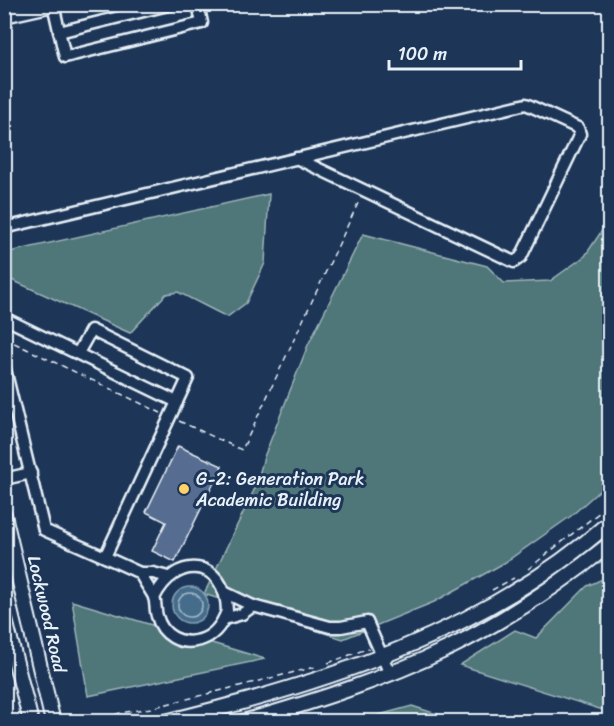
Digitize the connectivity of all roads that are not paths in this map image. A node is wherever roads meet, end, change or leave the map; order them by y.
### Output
1 (198, 4) edge
2 (53, 5) edge
3 (170, 5) edge
4 (151, 7) edge
5 (17, 9) edge
6 (4, 17) edge
7 (59, 32) junction
8 (296, 158) junction
9 (4, 228) edge
10 (4, 318) edge
11 (78, 353) junction
12 (4, 364) edge
13 (177, 402) junction
14 (31, 473) junction
15 (4, 479) edge
16 (4, 515) edge
17 (609, 522) edge
18 (609, 544) edge
19 (105, 557) junction
20 (140, 573) junction
21 (168, 578) junction
22 (224, 592) junction
23 (154, 598) junction
24 (253, 606) junction
25 (4, 616) edge
26 (224, 619) junction
27 (382, 657) junction
28 (390, 674) junction
29 (31, 722) edge
30 (54, 722) edge
31 (165, 722) edge
32 (243, 722) edge

1 - 7 street
2 - 5 street
2 - 7 street
3 - 4 street
4 - 7 street
5 - 6 street
8 - 8 street
8 - 9 street
10 - 11 street
11 - 13 street
11 - 13 street
12 - 14 street
13 - 19 street
14 - 15 street
14 - 19 street
16 - 30 main road, Lockwood Road
17 - 27 main road
18 - 28 main road
19 - 20 street
20 - 21 street
20 - 23 street
21 - 22 street
21 - 23 street
22 - 24 street
22 - 26 street
23 - 26 street
24 - 26 street
24 - 27 street
25 - 29 main road
27 - 28 street
27 - 31 main road
28 - 32 main road

